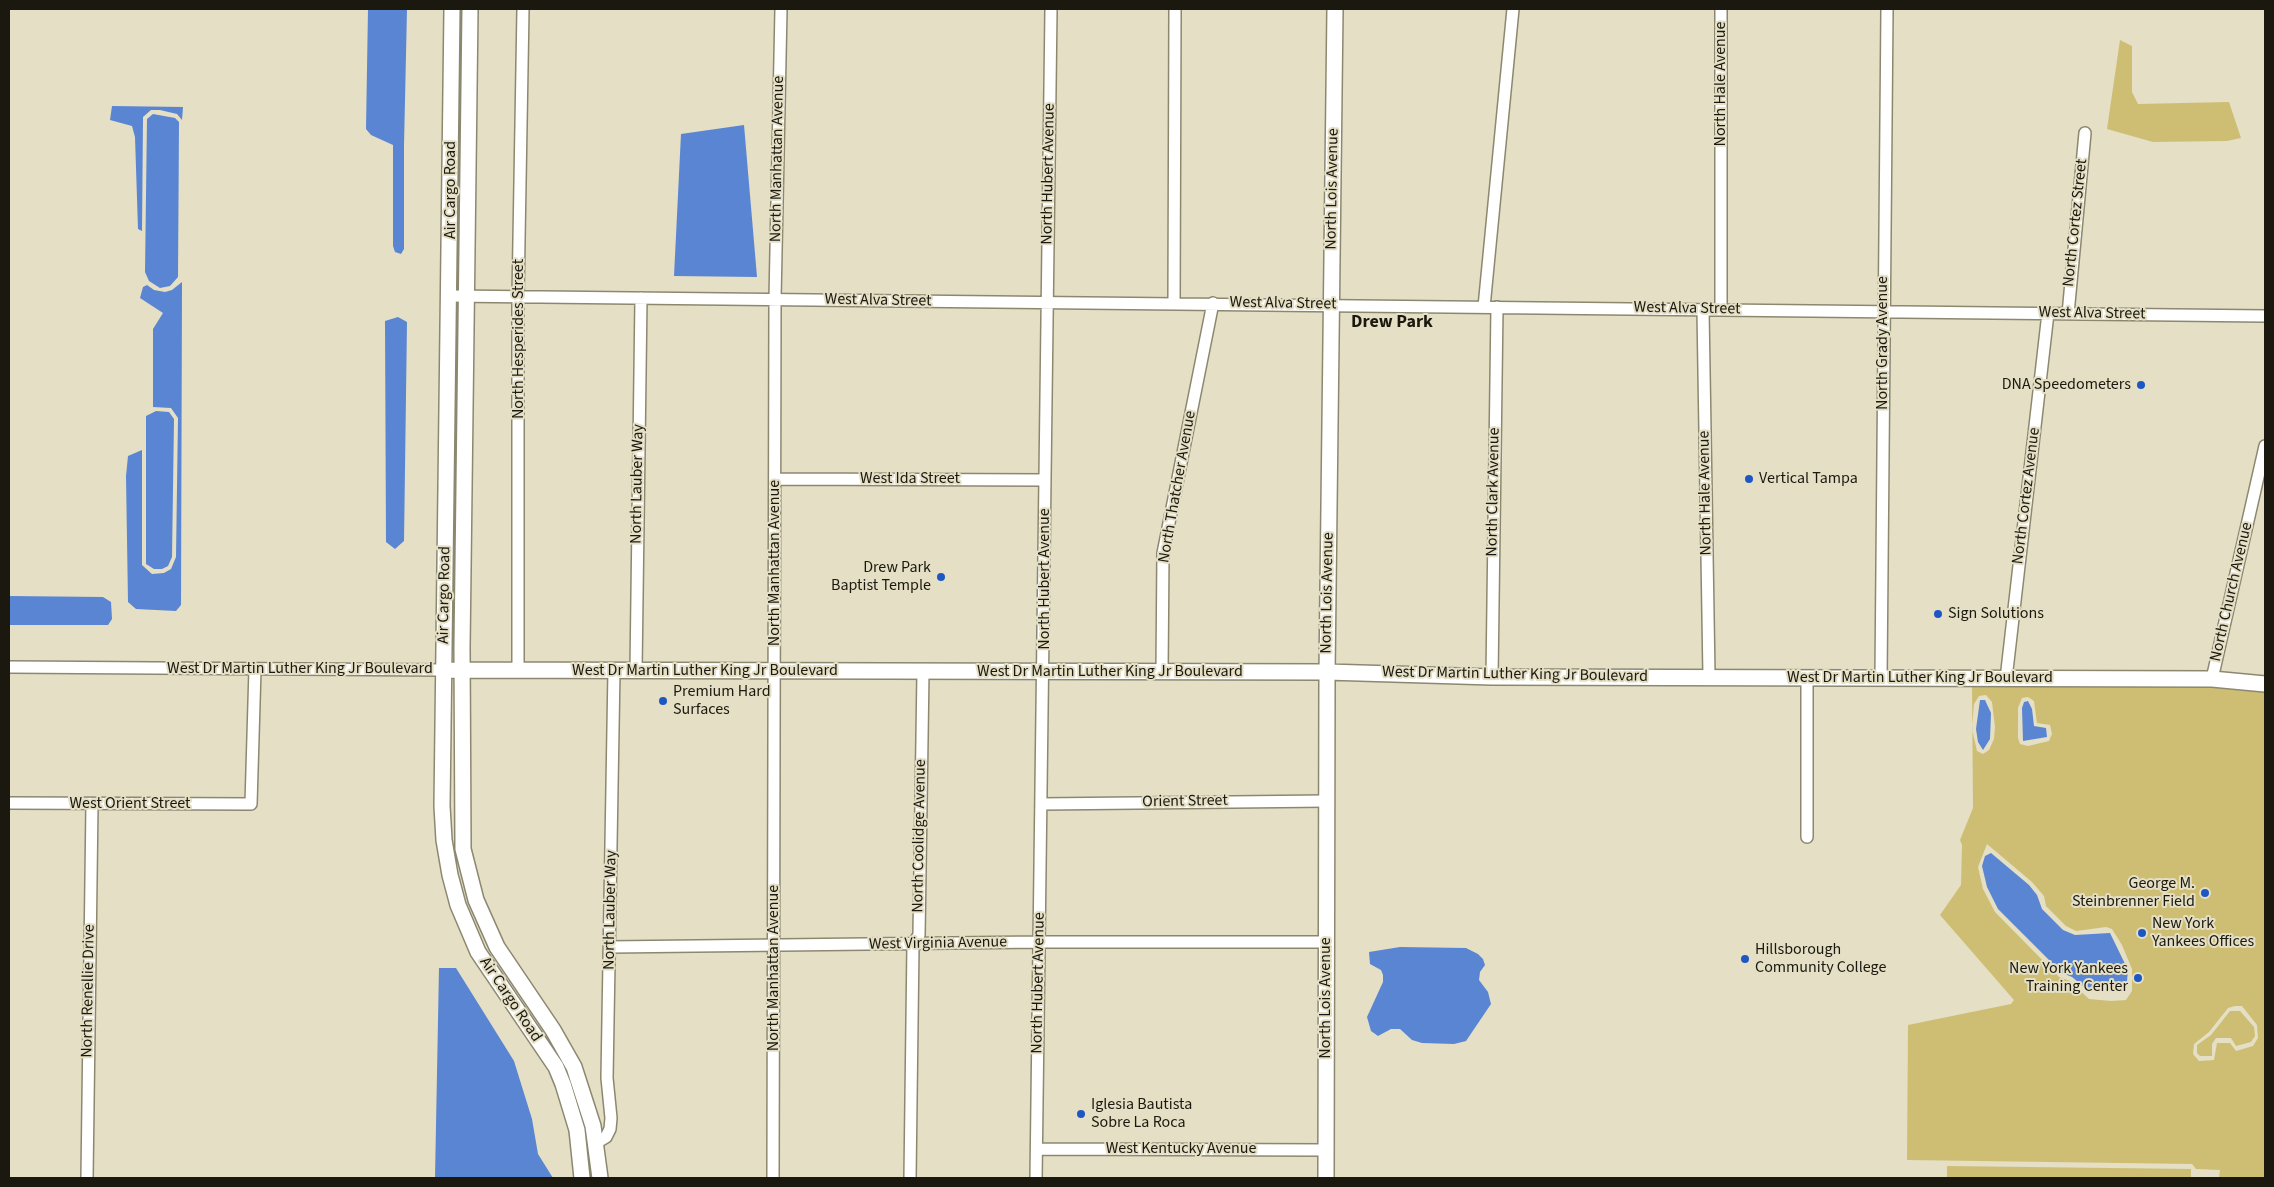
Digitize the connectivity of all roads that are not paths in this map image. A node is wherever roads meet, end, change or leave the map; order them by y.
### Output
1 (452, 9) edge
2 (470, 9) edge
3 (523, 9) edge
4 (781, 9) edge
5 (1051, 9) edge
6 (1175, 9) edge
7 (1335, 9) edge
8 (1513, 9) edge
9 (1721, 9) edge
10 (1887, 9) edge
11 (2085, 133) dead end
12 (450, 296) junction
13 (466, 296) junction
14 (518, 296) junction
15 (641, 298) junction
16 (775, 299) junction
17 (1047, 303) junction
18 (1174, 303) junction
19 (1213, 303) junction
20 (1331, 305) junction
21 (1484, 307) junction
22 (1497, 307) junction
23 (1703, 310) junction
24 (1721, 310) junction
25 (1883, 312) junction
26 (2048, 313) junction
27 (2068, 314) junction
28 (2265, 316) edge
29 (2265, 446) edge
30 (775, 479) junction
31 (1045, 480) junction
32 (9, 667) edge
33 (255, 669) junction
34 (444, 670) junction
35 (462, 670) junction
36 (518, 670) junction
37 (614, 670) junction
38 (636, 670) junction
39 (775, 671) junction
40 (923, 672) junction
41 (1044, 672) junction
42 (1162, 672) junction
43 (1327, 672) junction
44 (2265, 675) edge
45 (1709, 676) junction
46 (1492, 677) junction
47 (1807, 677) junction
48 (1881, 677) junction
49 (2006, 679) junction
50 (2212, 679) junction
51 (2265, 684) edge
52 (1327, 801) junction
53 (9, 803) edge
54 (92, 804) junction
55 (1042, 804) junction
56 (1807, 837) dead end
57 (1039, 942) junction
58 (1326, 942) junction
59 (913, 944) junction
60 (774, 945) junction
61 (610, 947) junction
62 (596, 1143) junction
63 (1037, 1149) junction
64 (1326, 1150) junction
65 (87, 1178) edge
66 (582, 1178) edge
67 (600, 1178) edge
68 (773, 1178) edge
69 (910, 1178) edge
70 (1036, 1178) edge
71 (1326, 1178) edge

1 - 12 street, Air Cargo Road
2 - 13 street, Air Cargo Road
3 - 14 street, North Hesperides Street
4 - 16 street, North Manhattan Avenue
5 - 17 street, North Hubert Avenue
6 - 18 street
7 - 20 street, North Lois Avenue
8 - 21 street
9 - 24 street, North Hale Avenue
10 - 25 street, North Grady Avenue
11 - 27 street, North Cortez Street
12 - 13 street, West Alva Street
12 - 34 street, Air Cargo Road
13 - 14 street, West Alva Street
13 - 35 street, Air Cargo Road
14 - 15 street, West Alva Street
14 - 36 street, North Hesperides Street
15 - 16 street, West Alva Street
15 - 38 street, North Lauber Way
16 - 17 street, West Alva Street
16 - 30 street, North Manhattan Avenue
17 - 18 street, West Alva Street
17 - 31 street, North Hubert Avenue
18 - 19 street, West Alva Street
19 - 20 street, West Alva Street
19 - 42 street, North Thatcher Avenue
20 - 21 street, West Alva Street
20 - 43 street, North Lois Avenue
21 - 22 street, West Alva Street
22 - 23 street, West Alva Street
22 - 46 street, North Clark Avenue
23 - 24 street, West Alva Street
23 - 45 street, North Hale Avenue
24 - 25 street, West Alva Street
25 - 26 street, West Alva Street
25 - 48 street, North Grady Avenue
26 - 27 street, West Alva Street
26 - 49 street, North Cortez Avenue
27 - 28 street, West Alva Street
29 - 50 street, North Church Avenue
30 - 31 street, West Ida Street
30 - 39 street, North Manhattan Avenue
31 - 41 street, North Hubert Avenue
32 - 33 street, West Dr Martin Luther King Jr Boulevard
33 - 34 street, West Dr Martin Luther King Jr Boulevard
33 - 54 street, West Orient Street
34 - 35 street, West Dr Martin Luther King Jr Boulevard
34 - 66 street, Air Cargo Road
35 - 36 street, West Dr Martin Luther King Jr Boulevard
35 - 62 street, Air Cargo Road
36 - 37 street, West Dr Martin Luther King Jr Boulevard
37 - 38 street, West Dr Martin Luther King Jr Boulevard
37 - 61 street, North Lauber Way
38 - 39 street, West Dr Martin Luther King Jr Boulevard
39 - 40 street, West Dr Martin Luther King Jr Boulevard
39 - 60 street, North Manhattan Avenue
40 - 41 street, West Dr Martin Luther King Jr Boulevard
40 - 59 street, North Coolidge Avenue
41 - 42 street, West Dr Martin Luther King Jr Boulevard
41 - 55 street, North Hubert Avenue
42 - 43 street, West Dr Martin Luther King Jr Boulevard
43 - 46 street, West Dr Martin Luther King Jr Boulevard
43 - 52 street, North Lois Avenue
44 - 50 street, West Dr Martin Luther King Jr Boulevard
45 - 46 street, West Dr Martin Luther King Jr Boulevard
45 - 47 street, West Dr Martin Luther King Jr Boulevard
47 - 48 street, West Dr Martin Luther King Jr Boulevard
47 - 56 street
48 - 49 street, West Dr Martin Luther King Jr Boulevard
49 - 50 street, West Dr Martin Luther King Jr Boulevard
50 - 51 street, West Dr Martin Luther King Jr Boulevard
52 - 55 street, Orient Street
52 - 58 street, North Lois Avenue
53 - 54 street, West Orient Street
54 - 65 street, North Renellie Drive
55 - 57 street, North Hubert Avenue
57 - 58 street, West Virginia Avenue
57 - 59 street, West Virginia Avenue
57 - 63 street, North Hubert Avenue
58 - 64 street, North Lois Avenue
59 - 60 street, West Virginia Avenue
59 - 69 street, North Coolidge Avenue
60 - 61 street, West Virginia Avenue
60 - 68 street, North Manhattan Avenue
61 - 62 street, North Lauber Way
62 - 67 street, Air Cargo Road
63 - 64 street, West Kentucky Avenue
63 - 70 street, North Hubert Avenue
64 - 71 street, North Lois Avenue

